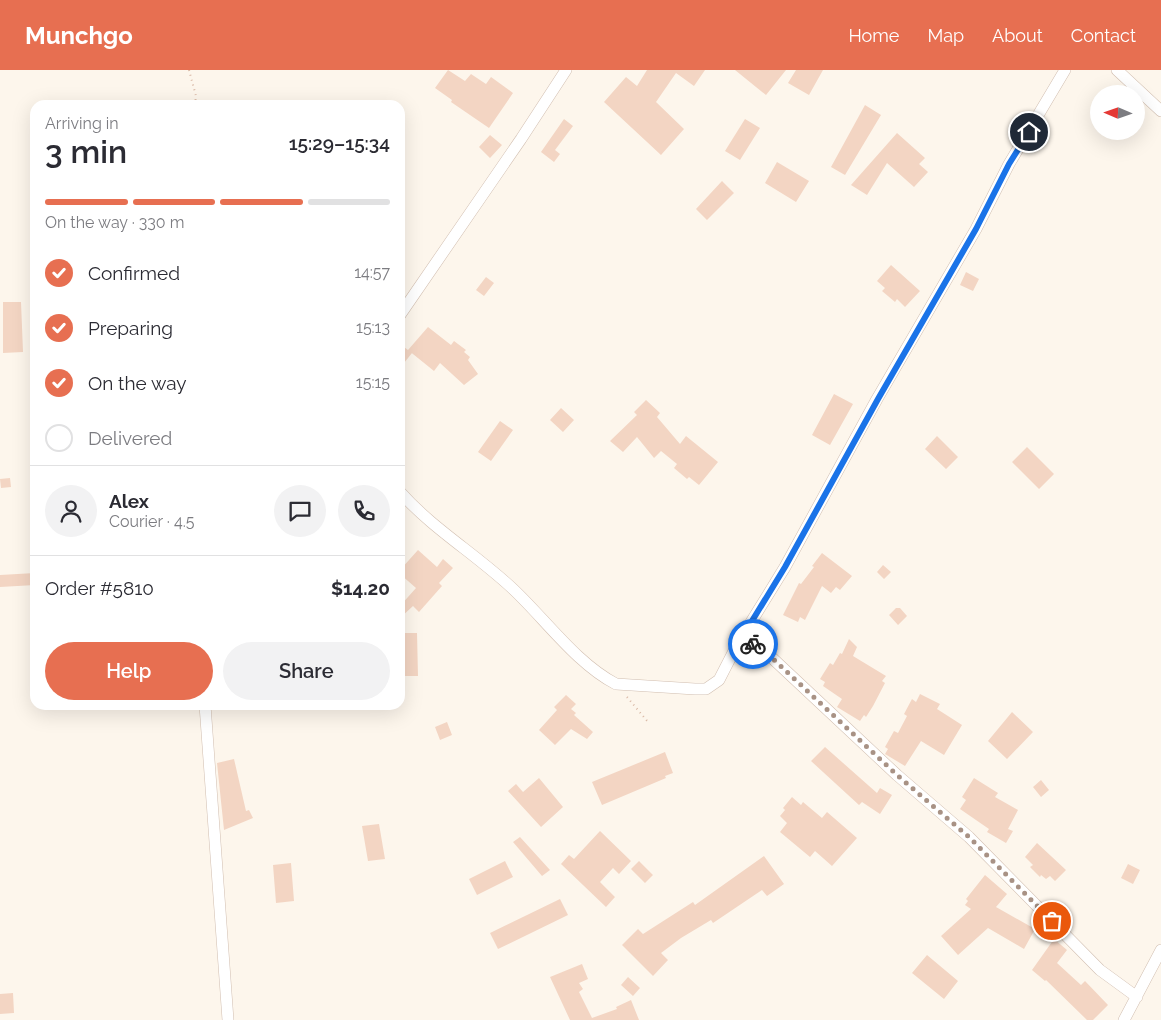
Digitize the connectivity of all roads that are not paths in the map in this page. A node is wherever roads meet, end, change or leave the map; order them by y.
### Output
1 (566, 70) edge
2 (1065, 70) edge
3 (1117, 70) edge
4 (1161, 111) edge
5 (405, 308) edge
6 (405, 496) edge
7 (741, 639) junction
8 (205, 710) edge
9 (1161, 950) edge
10 (1137, 997) junction
11 (228, 1020) edge
12 (1124, 1020) edge

1 - 5 street
2 - 7 street
3 - 4 street
6 - 7 street
7 - 10 street
8 - 11 street
9 - 10 street
10 - 12 street

